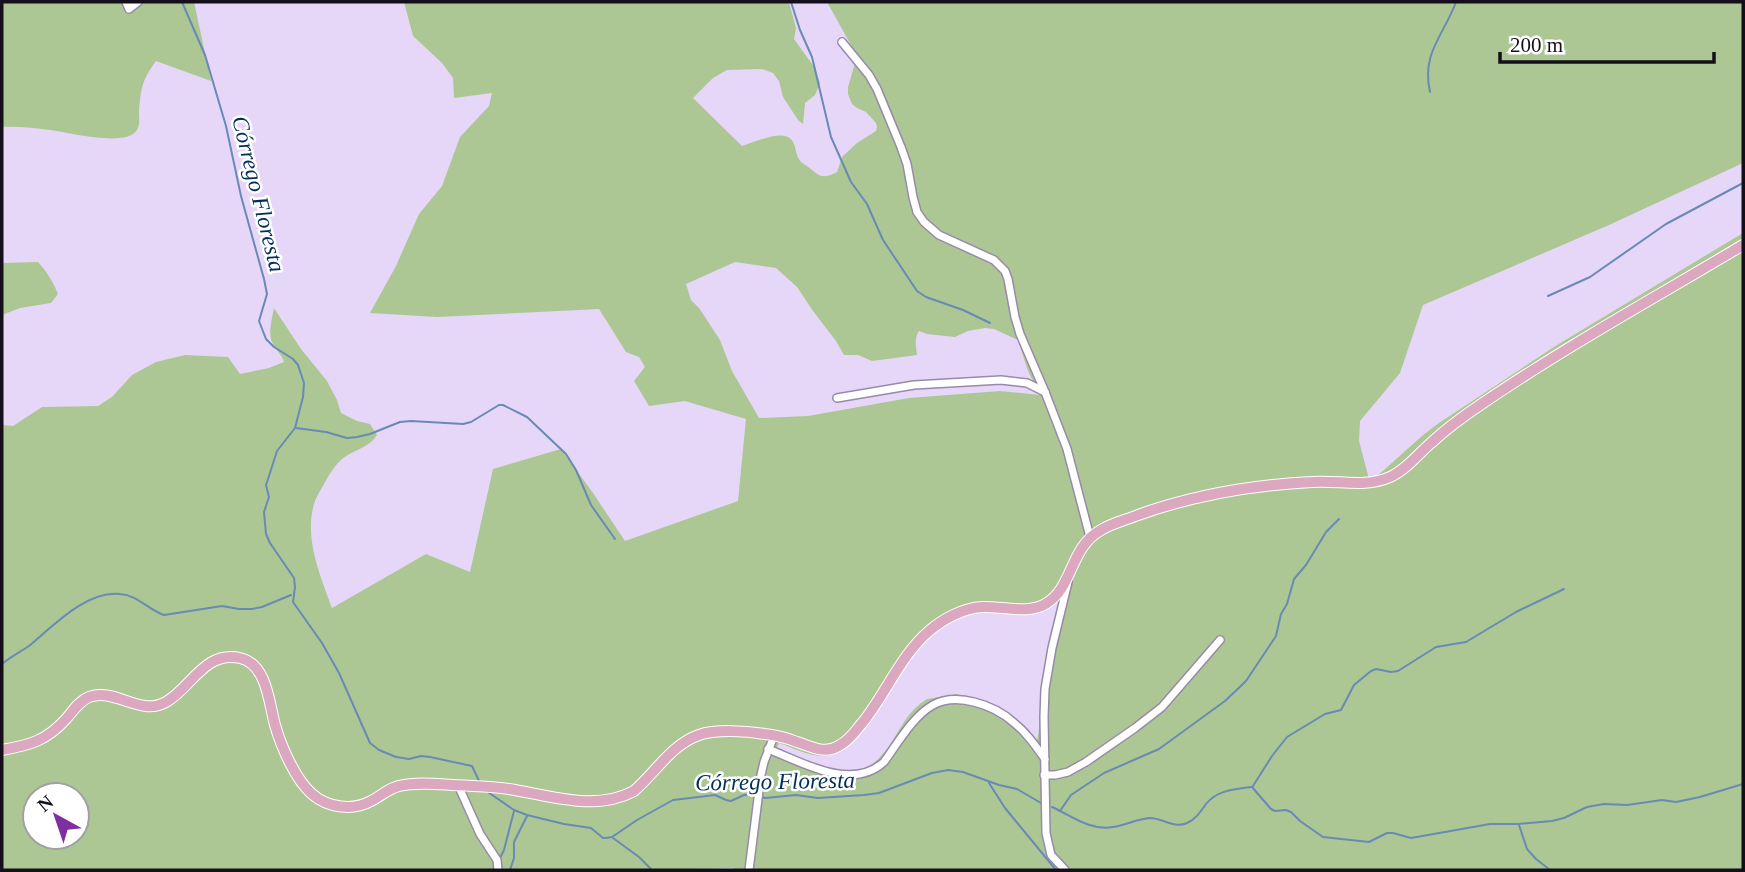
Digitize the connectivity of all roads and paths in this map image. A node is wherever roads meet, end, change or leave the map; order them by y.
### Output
1 (126, 2) edge
2 (138, 2) edge
3 (842, 43) dead end
4 (1743, 245) edge
5 (1045, 392) junction
6 (837, 398) dead end
7 (1090, 537) junction
8 (1070, 571) junction
9 (1220, 640) dead end
10 (774, 736) junction
11 (768, 749) junction
12 (2, 750) edge
13 (1045, 759) junction
14 (1044, 775) junction
15 (457, 785) junction
16 (498, 870) edge
17 (749, 870) edge
18 (1065, 870) edge

1 - 2 street
3 - 5 street
4 - 7 main road
5 - 6 street
5 - 7 street
7 - 8 main road
8 - 10 main road
8 - 13 street
9 - 14 street
10 - 11 street
10 - 15 main road
11 - 13 street
11 - 17 street
12 - 15 main road
13 - 14 street
14 - 18 street
15 - 16 street

